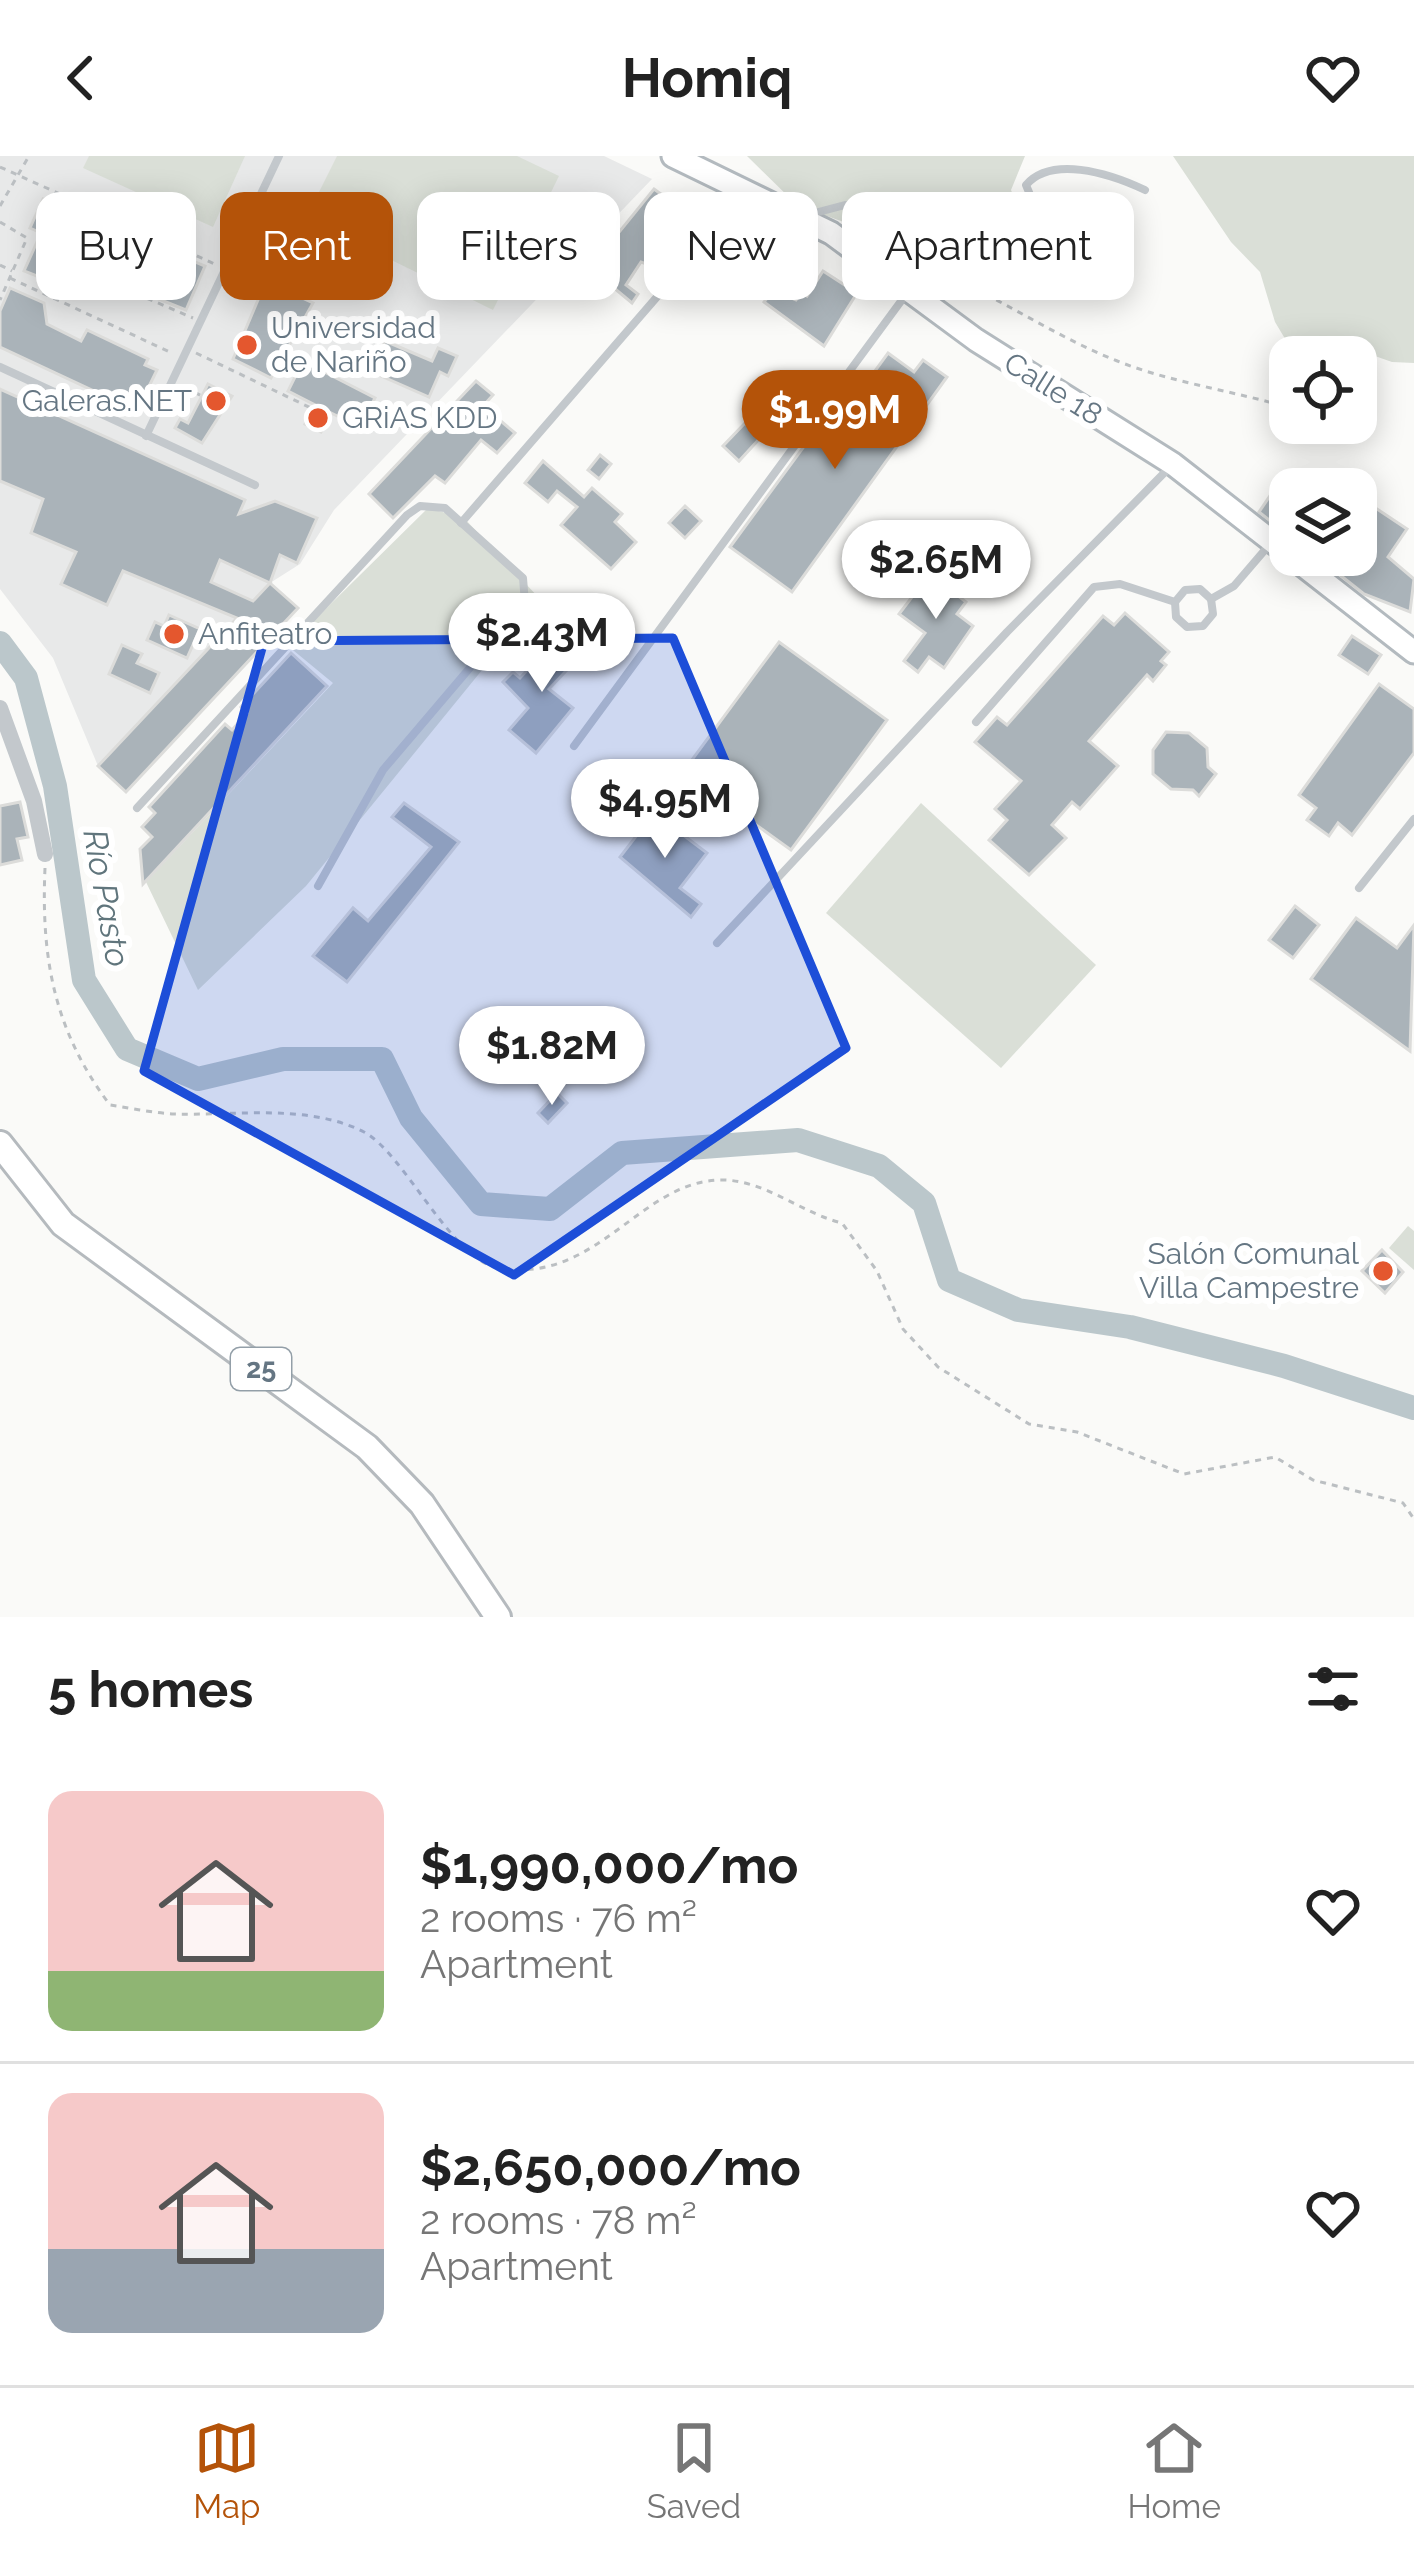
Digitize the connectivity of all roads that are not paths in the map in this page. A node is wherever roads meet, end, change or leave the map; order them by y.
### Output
1 (279, 156) edge
2 (673, 156) edge
3 (1145, 190) dead end
4 (747, 192) edge
5 (818, 213) edge
6 (654, 300) edge
7 (902, 300) edge
8 (920, 300) edge
9 (0, 368) edge
10 (146, 436) junction
11 (1173, 464) junction
12 (255, 485) dead end
13 (461, 523) junction
14 (1269, 543) edge
15 (1269, 545) edge
16 (1313, 576) edge
17 (1211, 599) junction
18 (1175, 602) junction
19 (1414, 652) edge
20 (0, 708) edge
21 (976, 722) dead end
22 (574, 746) dead end
23 (137, 808) dead end
24 (1414, 819) edge
25 (45, 854) road end
26 (319, 886) dead end
27 (1359, 888) dead end
28 (717, 944) dead end
29 (0, 1144) edge
30 (498, 1617) edge

1 - 10 lane
2 - 4 main road, Calle 18
3 - 5 lane
6 - 13 lane
7 - 22 lane
8 - 11 main road, Calle 18
9 - 10 lane
10 - 12 lane
11 - 14 main road, Calle 18
11 - 28 lane
13 - 23 lane
13 - 26 lane
15 - 17 lane
16 - 19 main road, Calle 18
17 - 18 lane
17 - 18 lane
18 - 21 lane
20 - 25 street
24 - 27 lane
29 - 30 main road, 25

